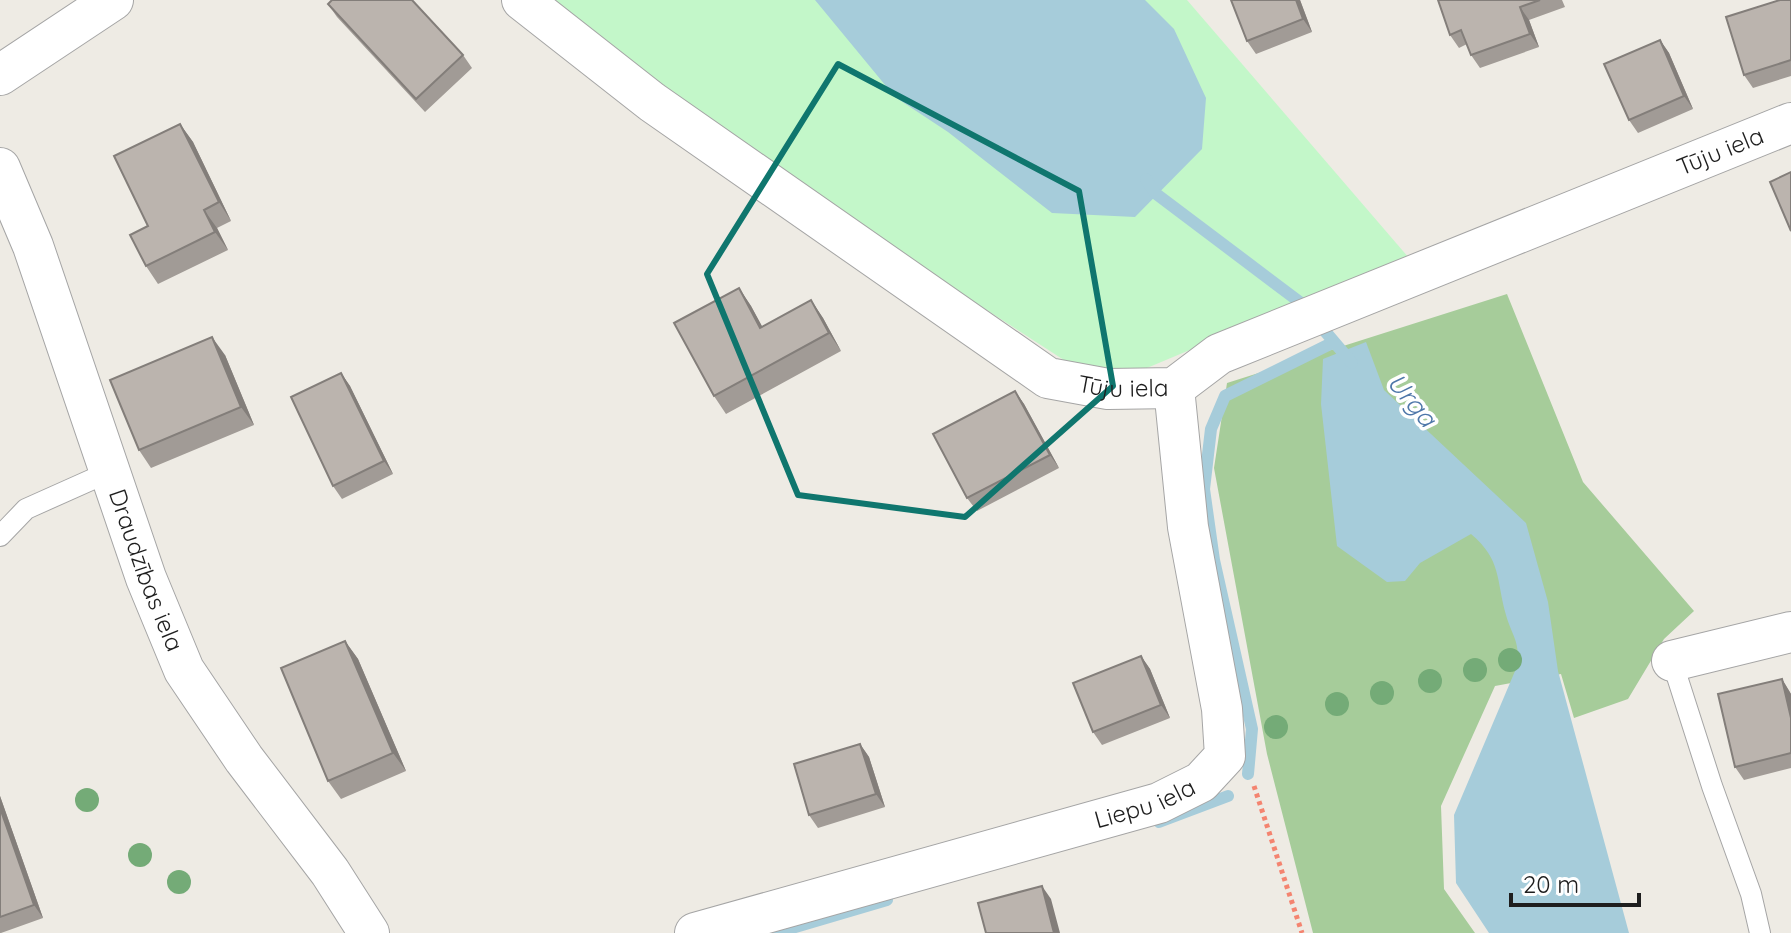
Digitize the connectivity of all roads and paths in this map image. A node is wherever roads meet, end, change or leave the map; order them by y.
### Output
1 (113, 0) edge
2 (522, 0) edge
3 (0, 75) edge
4 (1791, 123) edge
5 (0, 168) edge
6 (1174, 388) junction
7 (111, 471) junction
8 (0, 536) edge
9 (1791, 632) edge
10 (1672, 661) joint
11 (1225, 756) junction
12 (369, 933) edge
13 (695, 933) edge
14 (1302, 933) edge
15 (1760, 933) edge

1 - 3 street
2 - 6 street, Tūju iela
4 - 6 street, Tūju iela
5 - 7 street, Draudzības iela
6 - 11 street
7 - 8 lane
7 - 12 street, Draudzības iela
9 - 10 street
10 - 15 lane
11 - 13 street, Liepu iela
11 - 14 path

